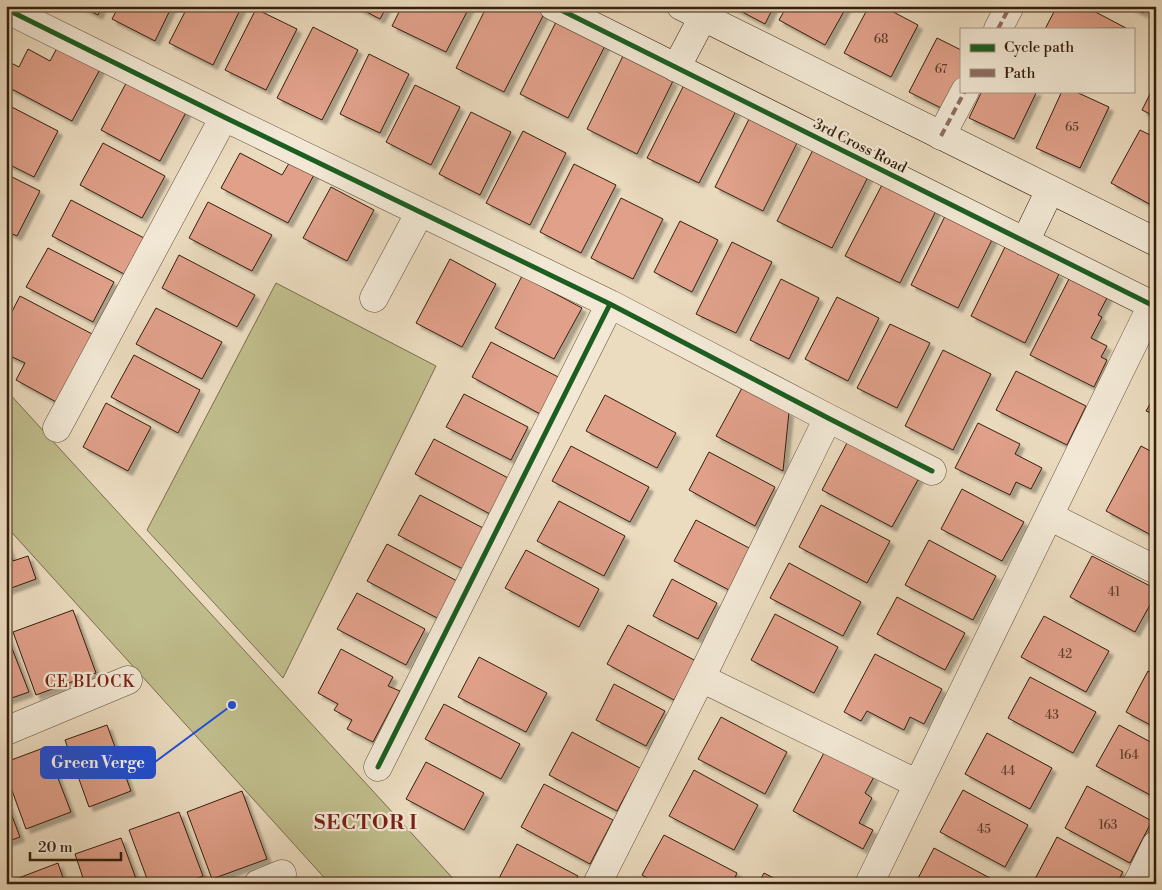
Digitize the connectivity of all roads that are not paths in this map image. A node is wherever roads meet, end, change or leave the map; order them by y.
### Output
1 (553, 6) edge
2 (1010, 6) edge
3 (6, 8) edge
4 (692, 12) edge
5 (999, 28) edge
6 (676, 68) junction
7 (964, 92) edge
8 (224, 117) junction
9 (941, 136) junction
10 (1050, 190) junction
11 (420, 212) junction
12 (1025, 242) junction
13 (1156, 242) edge
14 (374, 298) dead end
15 (610, 304) junction
16 (1154, 306) edge
17 (828, 418) junction
18 (58, 428) dead end
19 (932, 470) dead end
20 (1049, 516) junction
21 (1156, 570) edge
22 (701, 678) junction
23 (128, 680) dead end
24 (6, 731) edge
25 (378, 767) dead end
26 (918, 784) junction
27 (1156, 844) edge
28 (598, 884) edge
29 (869, 884) edge
30 (1137, 884) edge

1 - 6 street, 3rd Cross Road
2 - 5 street
3 - 8 street
4 - 6 street
4 - 9 street
6 - 12 street, 3rd Cross Road
7 - 9 street
8 - 11 street
8 - 18 street
9 - 10 street
10 - 12 street
10 - 13 street
11 - 14 street
11 - 15 street
12 - 16 street, 3rd Cross Road
15 - 17 street
15 - 25 street
16 - 20 street
17 - 19 street
17 - 22 street
20 - 21 street
20 - 26 street
22 - 26 street
22 - 28 street
23 - 24 street
26 - 29 street
27 - 30 street

